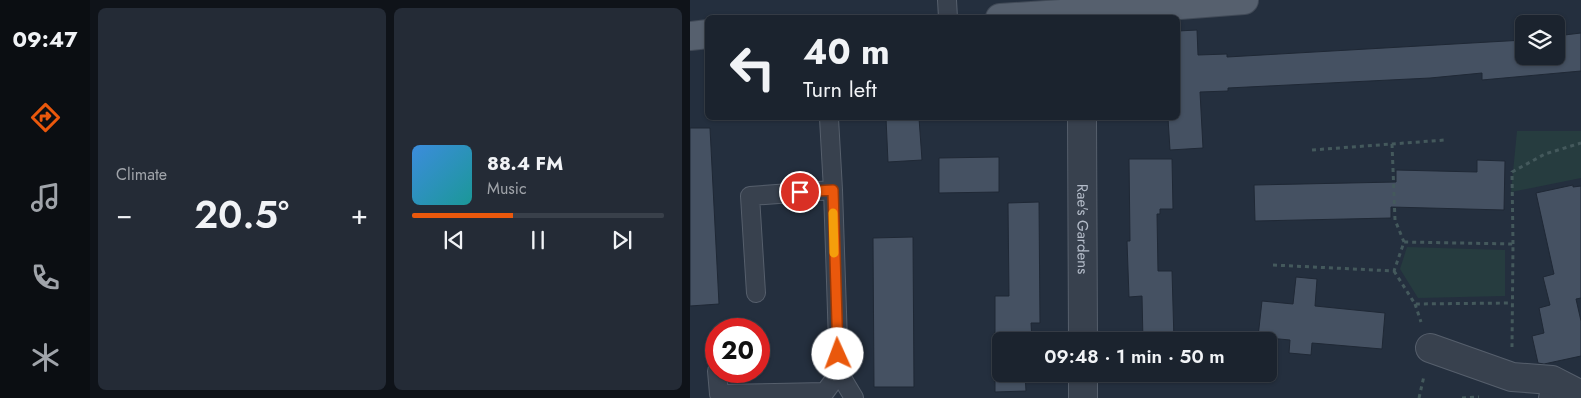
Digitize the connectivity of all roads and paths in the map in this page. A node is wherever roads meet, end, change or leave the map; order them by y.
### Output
1 (947, 0) edge
2 (1244, 0) edge
3 (948, 15) edge
4 (1076, 15) edge
5 (705, 34) edge
6 (690, 36) edge
7 (829, 120) edge
8 (1082, 120) edge
9 (1444, 140) dead end
10 (1581, 143) edge
11 (1392, 144) junction
12 (1312, 150) dead end
13 (833, 190) junction
14 (1404, 242) junction
15 (1512, 244) junction
16 (1273, 265) dead end
17 (1394, 271) junction
18 (756, 293) dead end
19 (1512, 303) junction
20 (1083, 332) edge
21 (1430, 348) dead end
22 (839, 373) junction
23 (1512, 377) junction
24 (1083, 382) edge
25 (718, 383) edge
26 (1550, 389) edge
27 (1581, 395) edge
28 (854, 398) edge
29 (1084, 398) edge
30 (1462, 398) edge

1 - 3 lane
2 - 4 main road
5 - 6 main road
7 - 13 lane
8 - 20 street, Rae's Gardens
9 - 11 path
10 - 15 path
11 - 12 path
11 - 14 path
13 - 18 lane
13 - 22 lane
14 - 15 path
14 - 17 path
15 - 19 path
16 - 17 path
17 - 19 path
19 - 23 path
21 - 23 street
22 - 25 lane
22 - 28 lane
23 - 26 street
23 - 30 path
24 - 29 street
26 - 27 street

